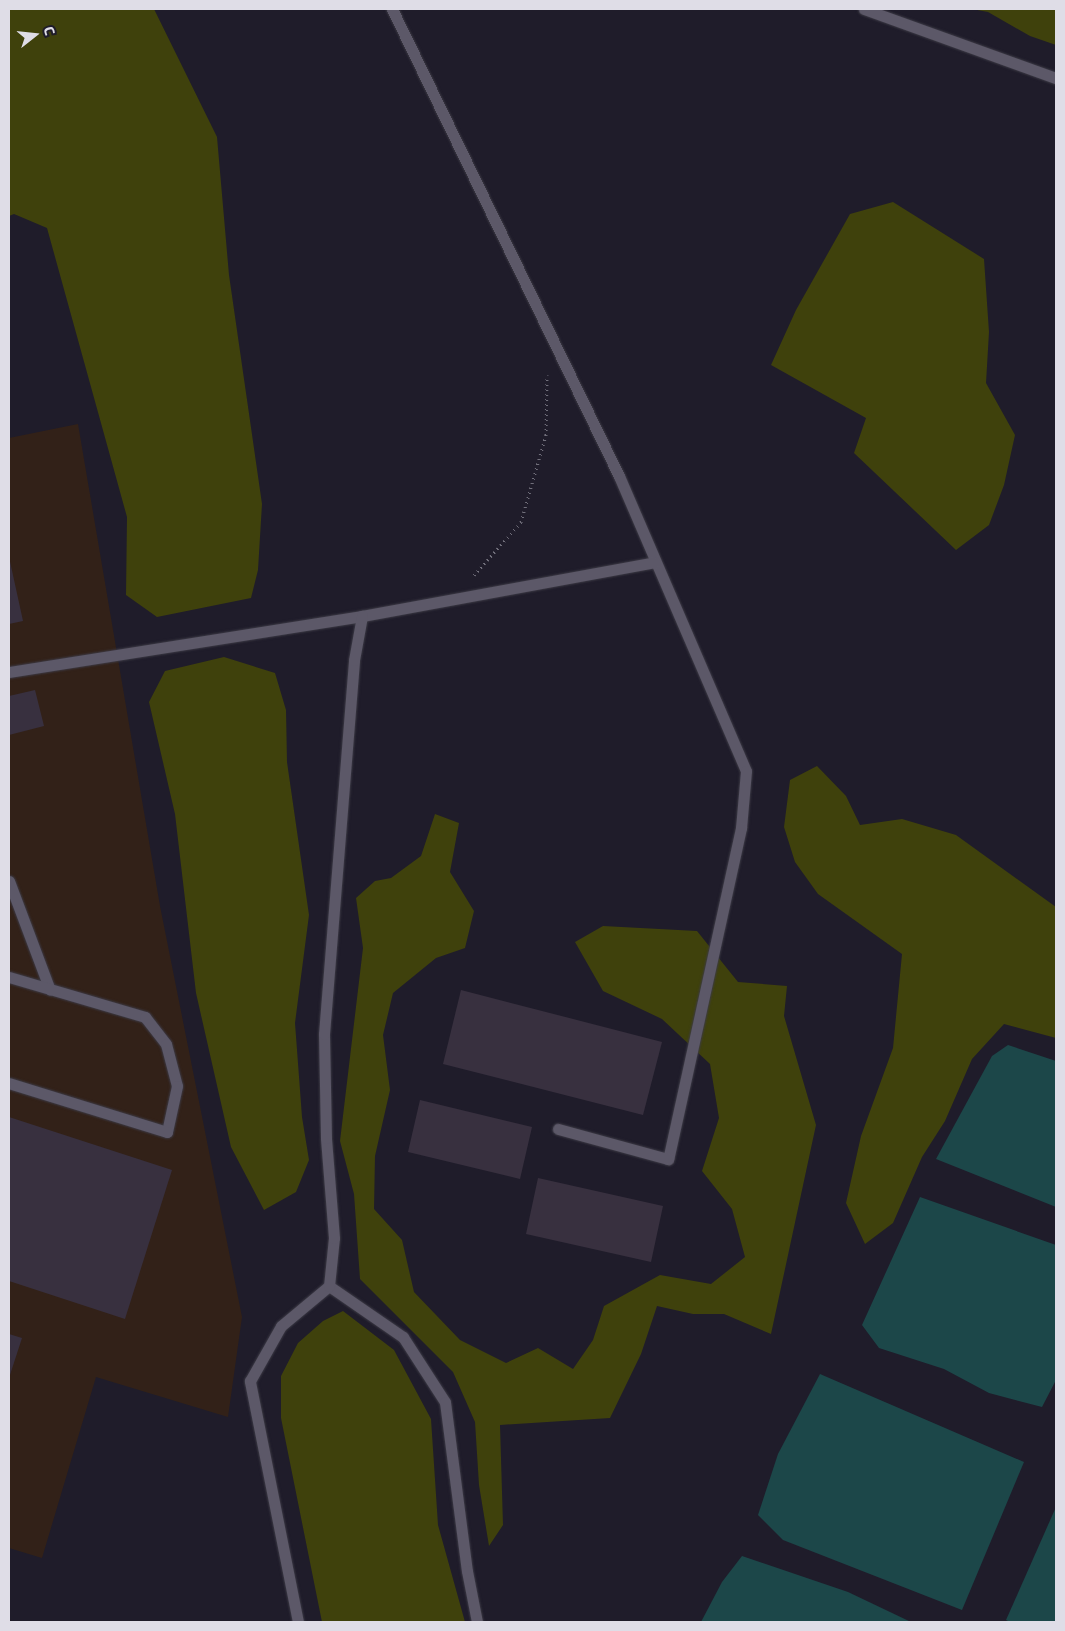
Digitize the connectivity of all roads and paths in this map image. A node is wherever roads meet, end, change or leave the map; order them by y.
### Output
1 (392, 9) edge
2 (864, 9) edge
3 (1056, 78) edge
4 (548, 370) dead end
5 (655, 562) junction
6 (468, 580) dead end
7 (362, 616) junction
8 (9, 672) edge
9 (9, 881) edge
10 (9, 977) edge
11 (50, 990) junction
12 (9, 1083) edge
13 (558, 1130) dead end
14 (329, 1286) junction
15 (298, 1622) edge
16 (477, 1622) edge

1 - 5 lane
2 - 3 lane
4 - 6 path
5 - 7 lane
5 - 13 lane
7 - 8 lane
7 - 14 lane
9 - 11 lane
10 - 11 lane
11 - 12 lane
14 - 15 lane
14 - 16 lane

